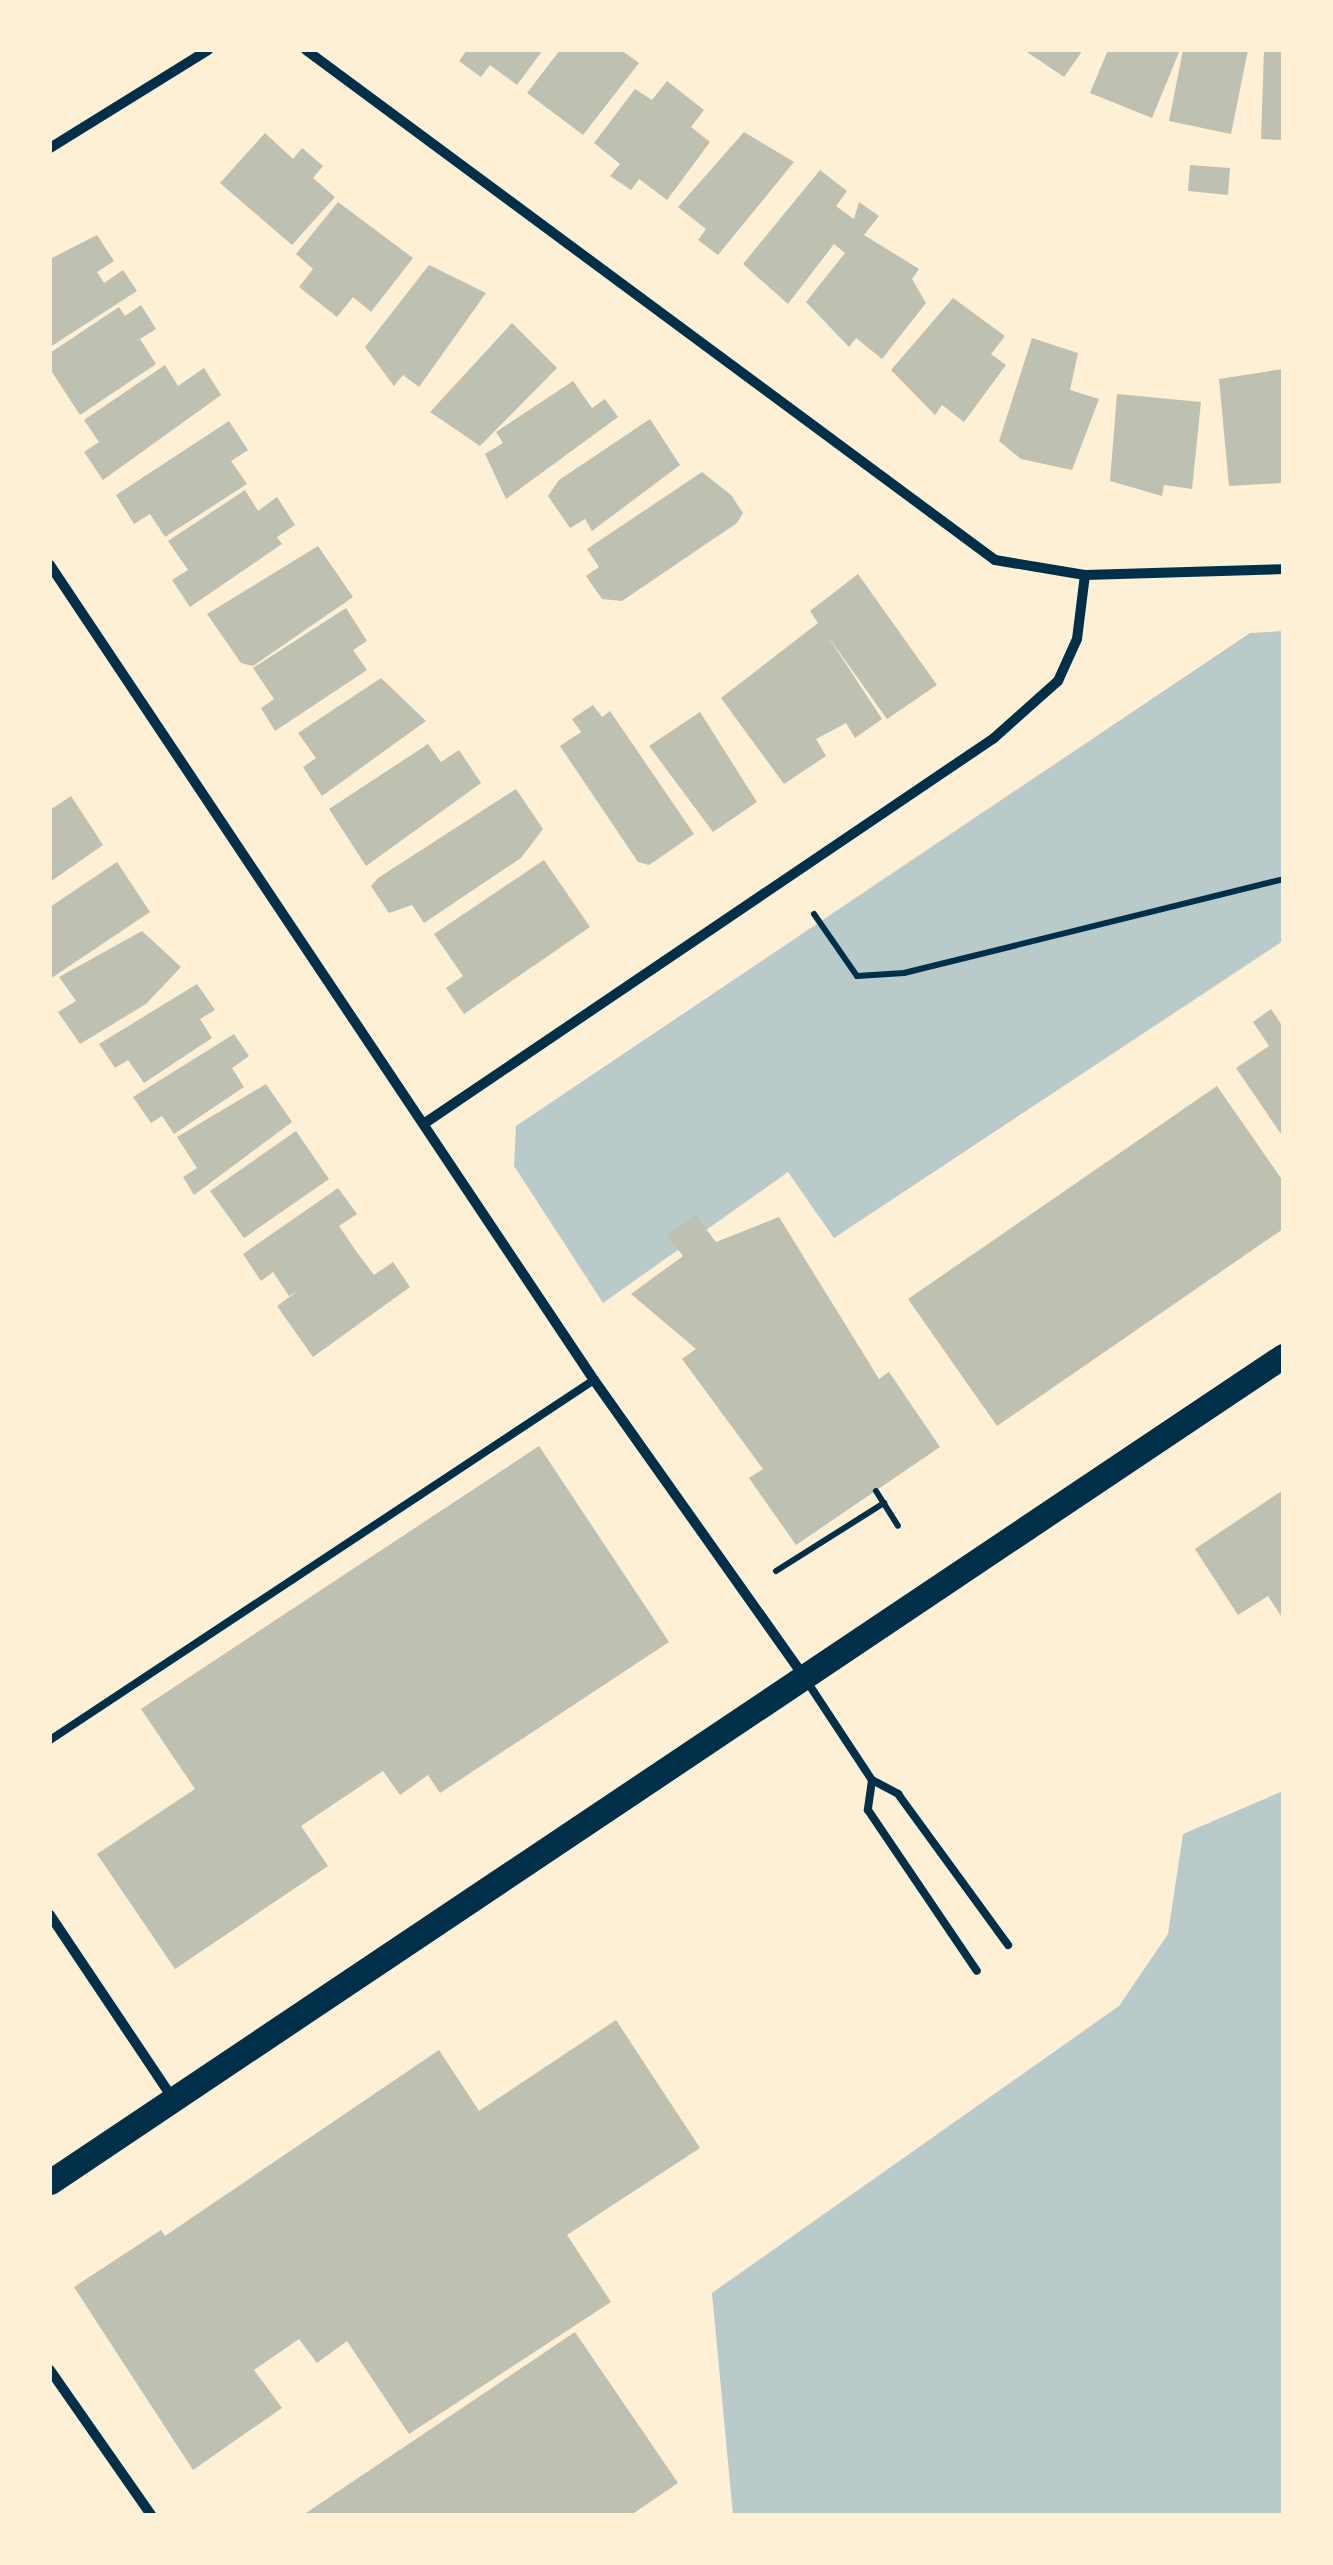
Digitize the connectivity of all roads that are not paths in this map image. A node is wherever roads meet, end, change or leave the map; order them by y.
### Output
1 (208, 50) edge
2 (306, 50) edge
3 (50, 148) edge
4 (50, 565) edge
5 (1283, 569) edge
6 (1085, 574) junction
7 (425, 1123) junction
8 (1283, 1356) edge
9 (594, 1380) junction
10 (806, 1680) junction
11 (50, 1740) edge
12 (872, 1780) junction
13 (50, 1914) edge
14 (1008, 1945) dead end
15 (977, 1970) dead end
16 (173, 2098) junction
17 (50, 2182) edge
18 (50, 2370) edge
19 (151, 2515) edge

1 - 3 street
2 - 6 street
4 - 7 street
5 - 6 street
6 - 7 street
7 - 9 street
8 - 10 main road
9 - 10 street
9 - 11 lane
10 - 12 lane
10 - 16 main road
12 - 14 lane
12 - 15 lane
13 - 16 street
16 - 17 main road
18 - 19 street

